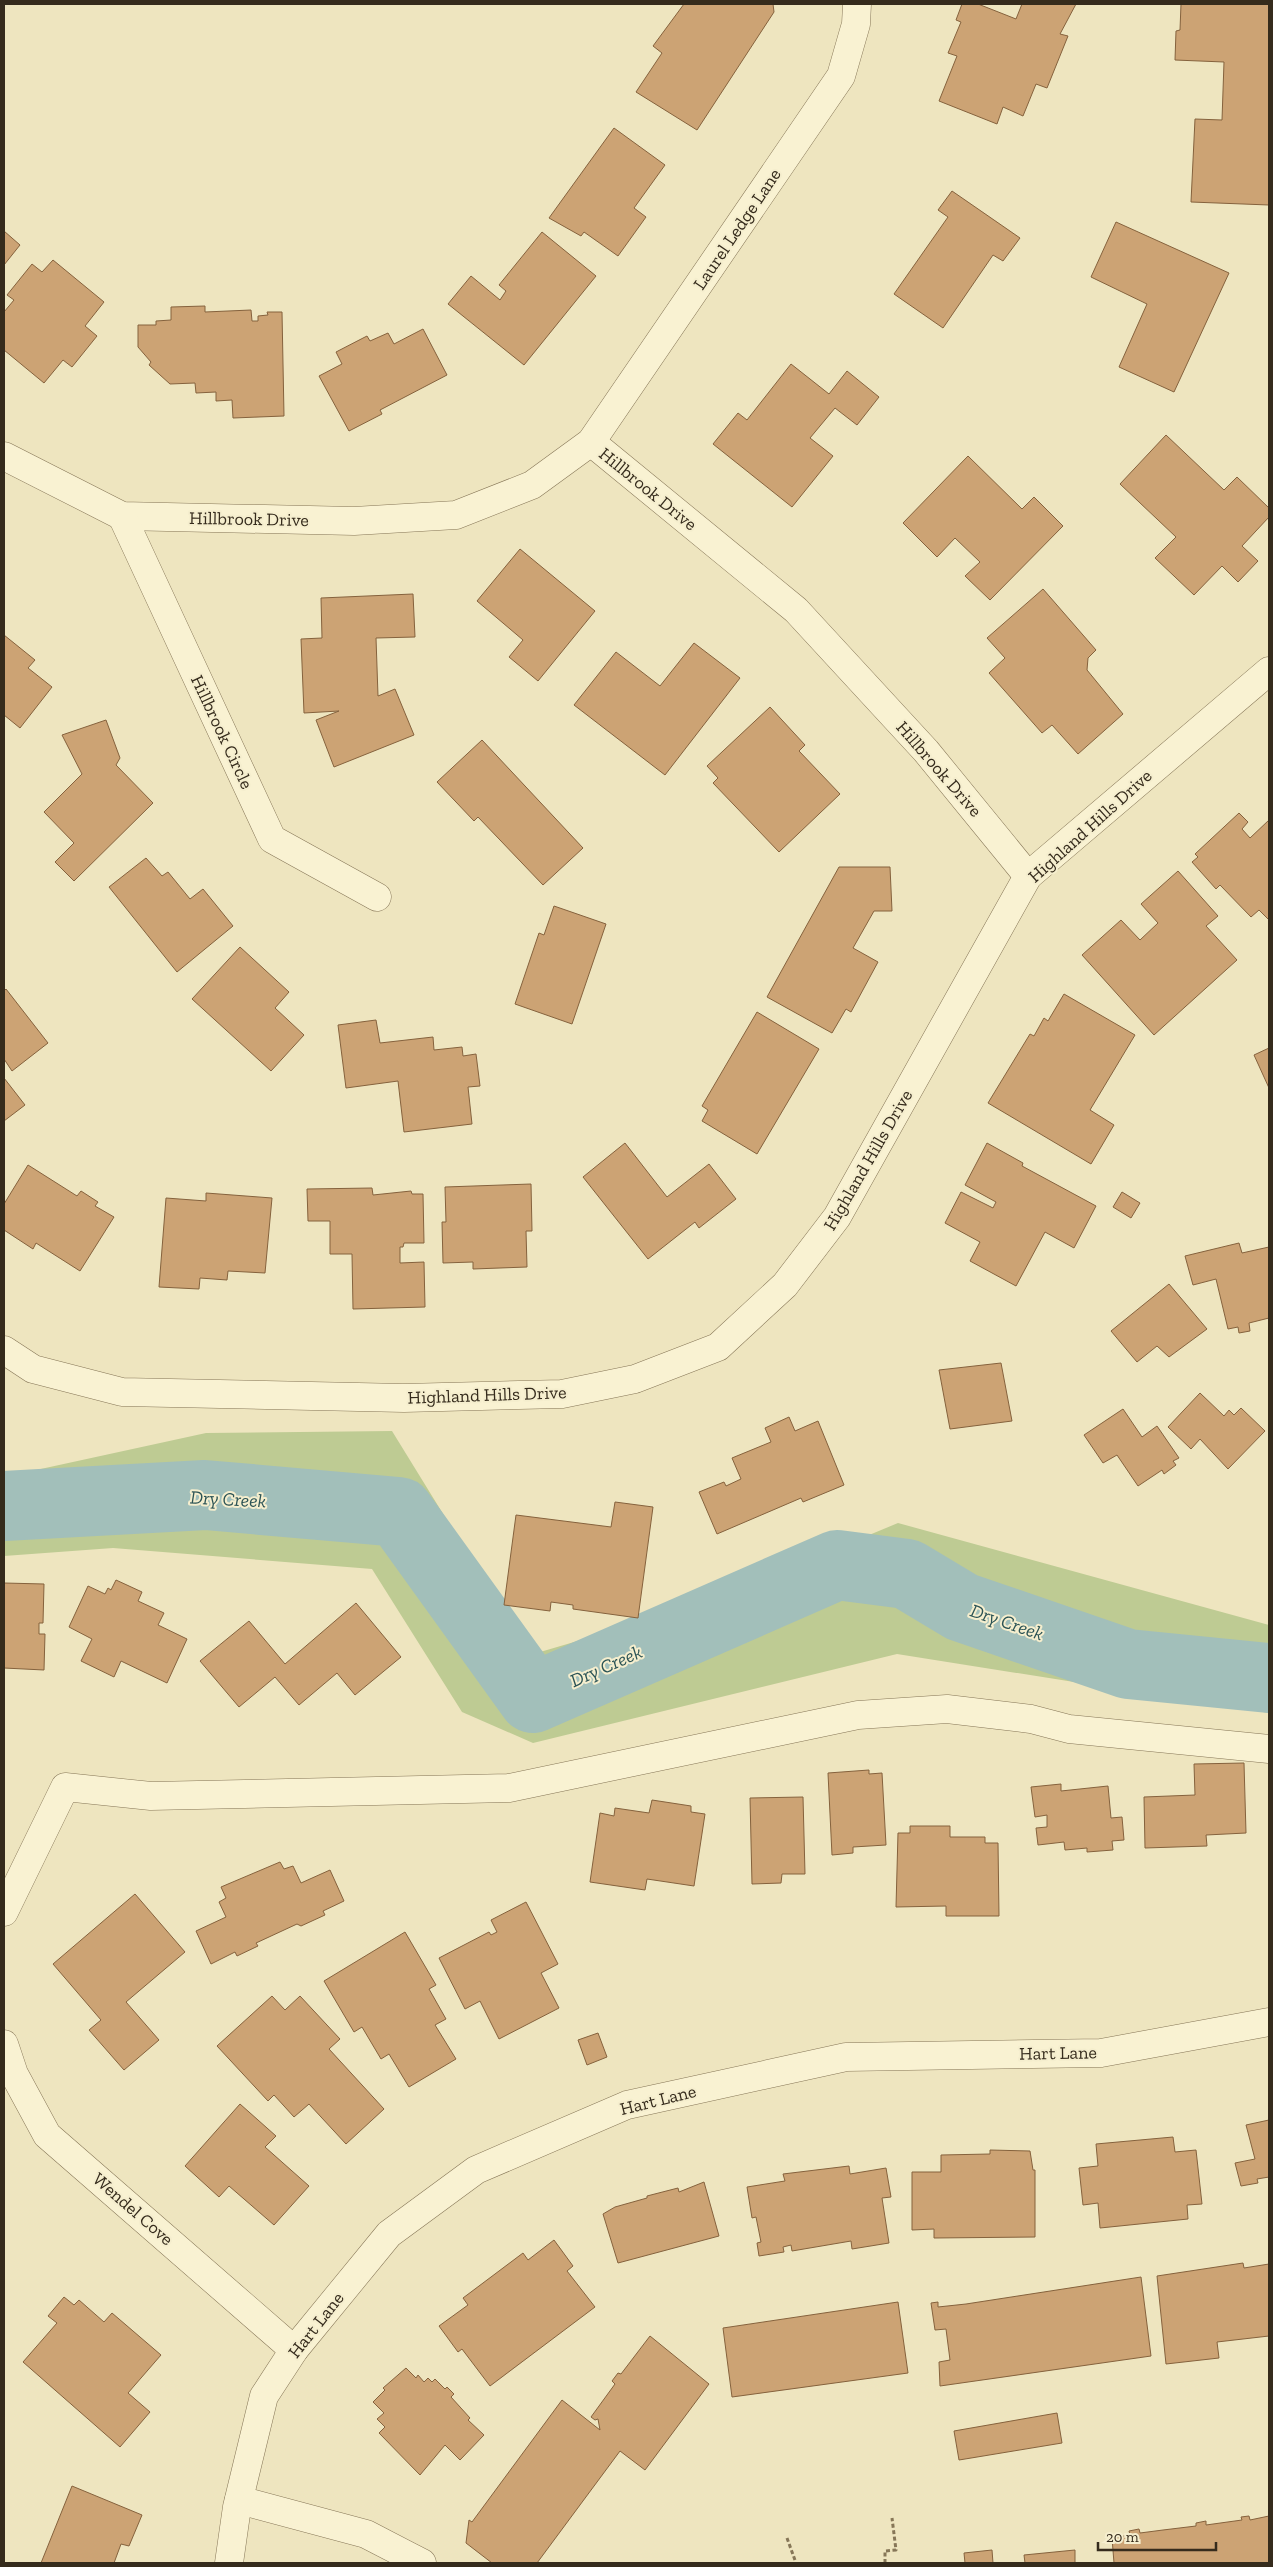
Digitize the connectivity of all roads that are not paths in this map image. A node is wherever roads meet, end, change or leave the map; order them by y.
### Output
1 (857, 4) edge
2 (591, 442) junction
3 (4, 456) edge
4 (122, 516) junction
5 (1269, 671) edge
6 (1028, 876) junction
7 (376, 897) dead end
8 (4, 1350) edge
9 (1269, 1749) edge
10 (4, 1912) edge
11 (1269, 2022) edge
12 (4, 2044) edge
13 (294, 2350) junction
14 (238, 2500) junction
15 (229, 2563) edge
16 (422, 2563) edge

1 - 2 street, Laurel Ledge Lane
2 - 4 street, Hillbrook Drive
2 - 6 street, Hillbrook Drive
3 - 4 street, Hillbrook Drive
4 - 7 street, Hillbrook Circle
5 - 6 street, Highland Hills Drive
6 - 8 street, Highland Hills Drive
9 - 10 street
11 - 13 street, Hart Lane
12 - 13 street, Wendel Cove
13 - 14 street, Hart Lane
14 - 15 street, Hart Lane
14 - 16 street

